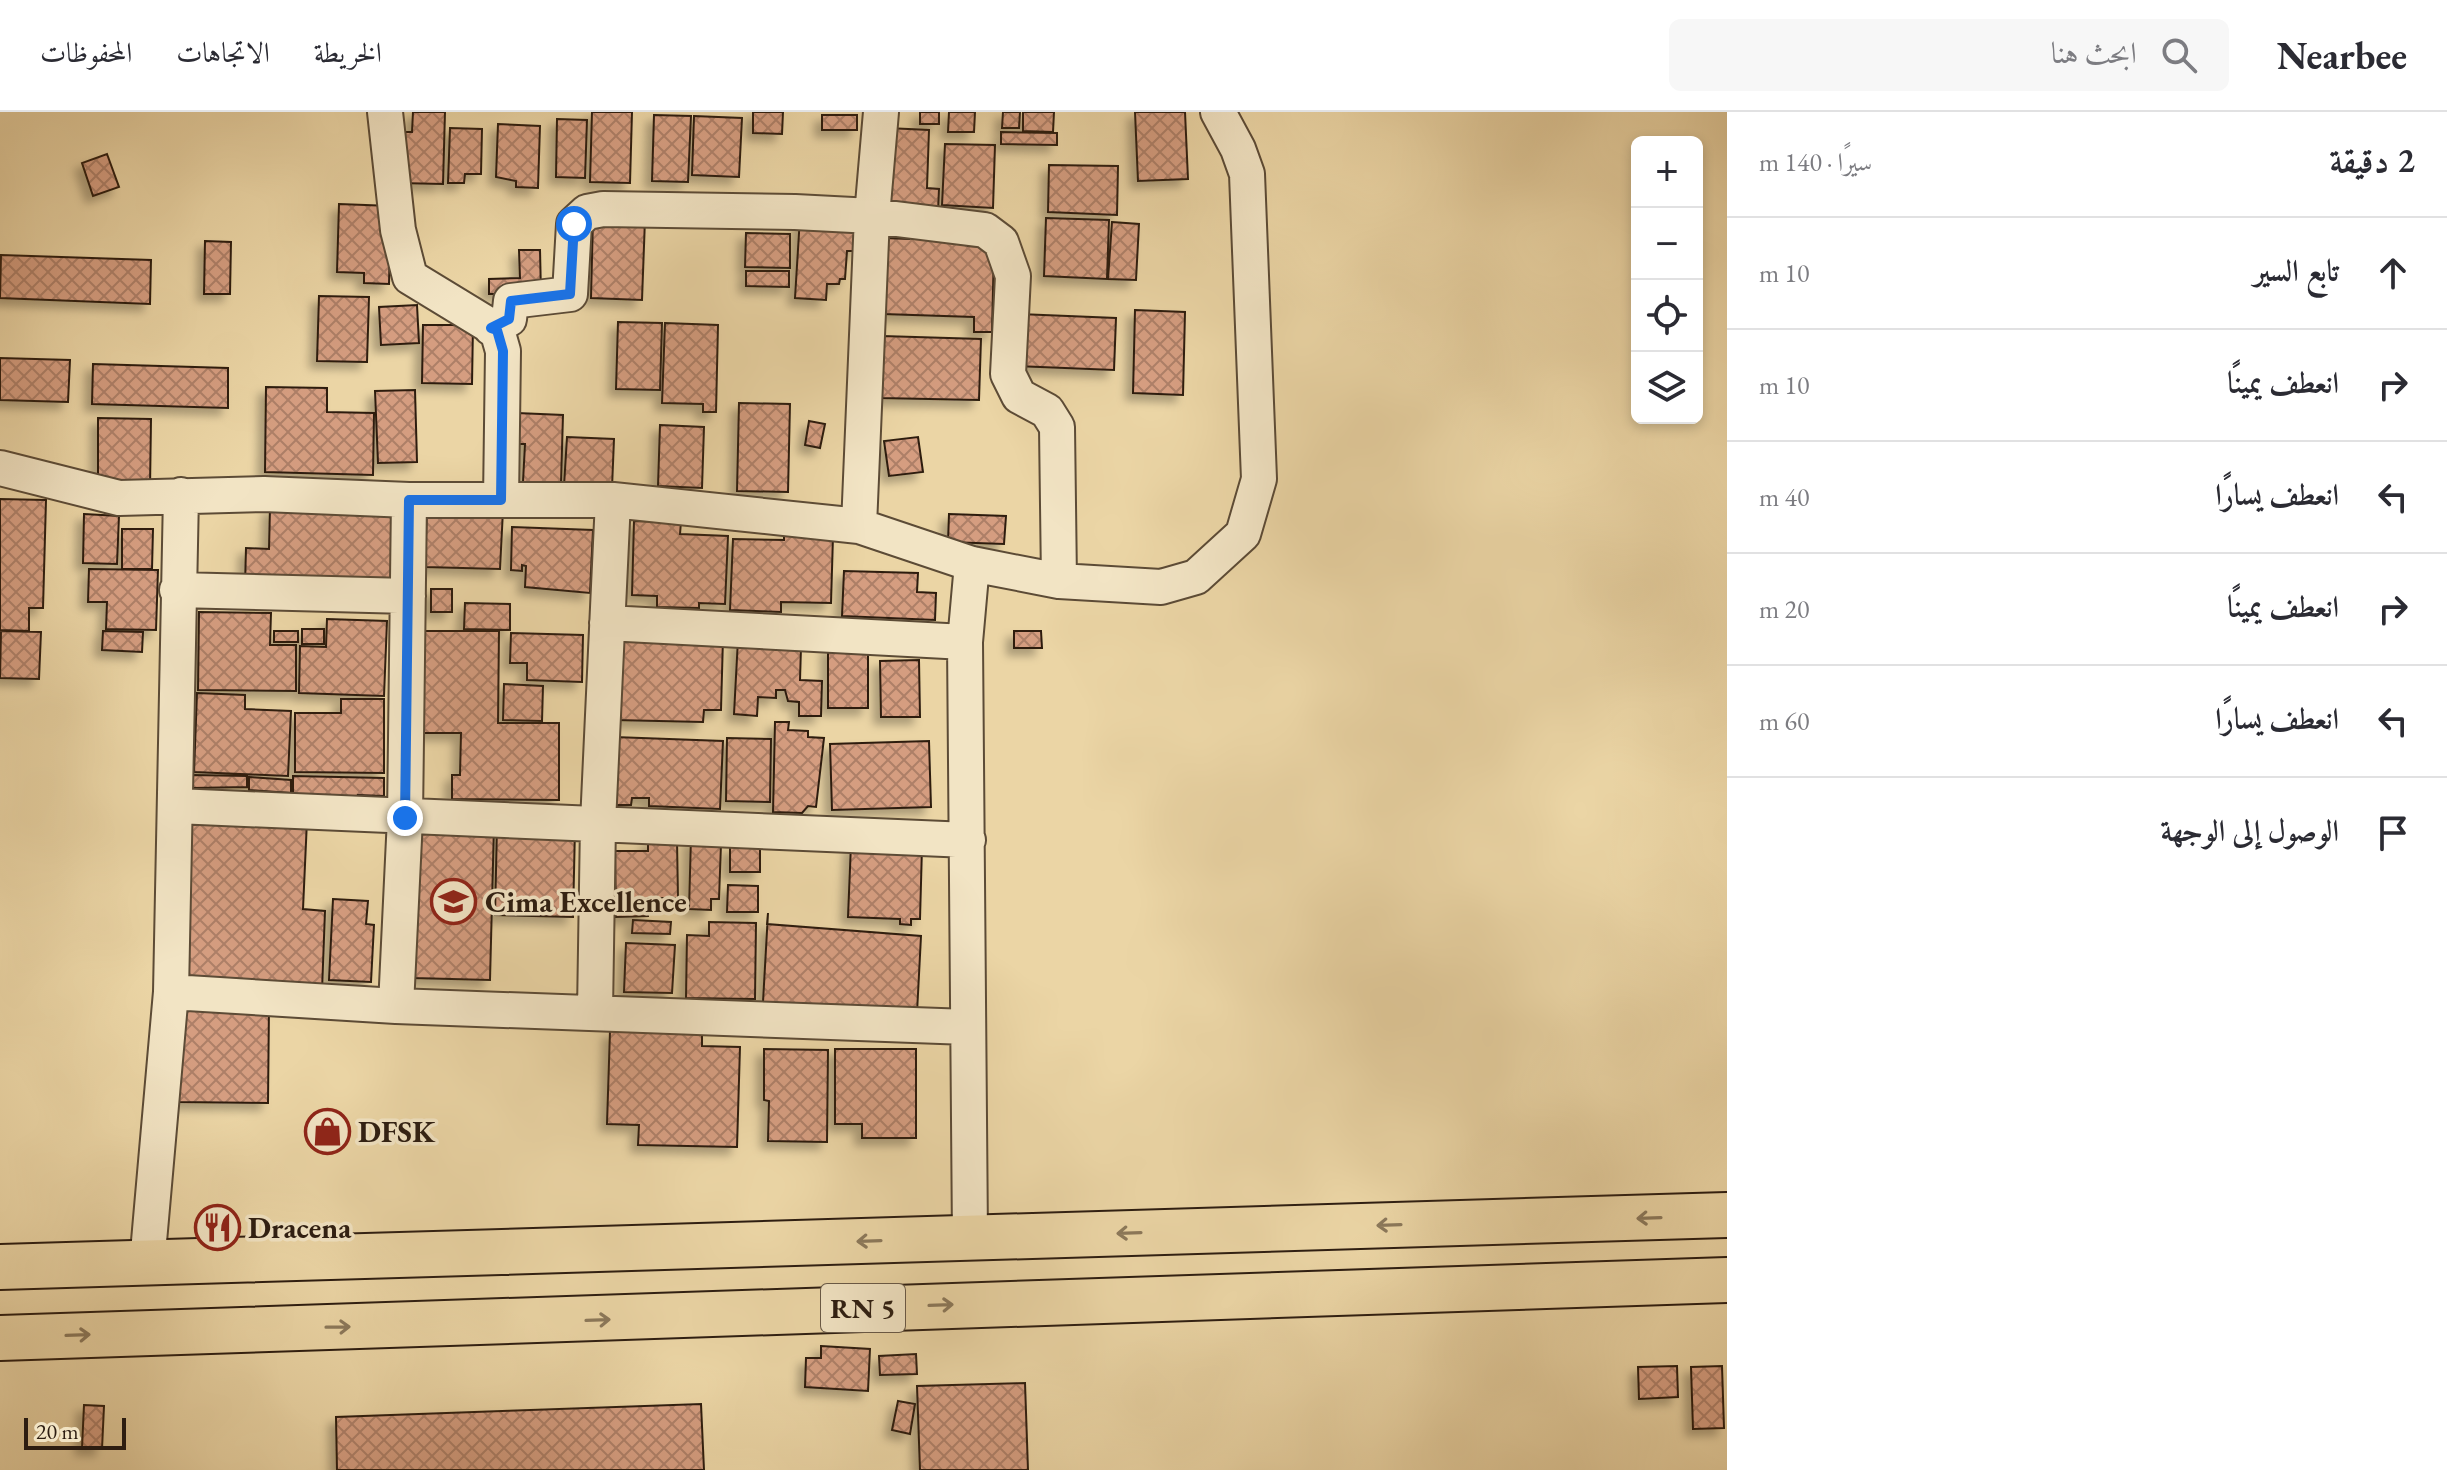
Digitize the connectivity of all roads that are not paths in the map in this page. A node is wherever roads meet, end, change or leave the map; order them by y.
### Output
1 (385, 112) edge
2 (881, 112) edge
3 (1218, 112) edge
4 (872, 216) junction
5 (491, 328) junction
6 (0, 468) edge
7 (181, 495) junction
8 (409, 500) junction
9 (501, 500) junction
10 (613, 500) junction
11 (859, 526) junction
12 (972, 564) junction
13 (1059, 581) junction
14 (177, 590) junction
15 (408, 596) junction
16 (607, 623) junction
17 (965, 642) junction
18 (176, 806) junction
19 (405, 818) junction
20 (598, 823) junction
21 (968, 840) junction
22 (171, 992) junction
23 (396, 1006) junction
24 (595, 1011) junction
25 (968, 1027) junction
26 (1727, 1215) edge
27 (970, 1238) junction
28 (147, 1264) junction
29 (0, 1267) edge
30 (1727, 1280) edge
31 (0, 1338) edge

1 - 5 street
2 - 4 street
3 - 13 street
4 - 5 street
4 - 11 street
4 - 13 street
5 - 9 street
6 - 7 street
7 - 8 street
7 - 14 street
8 - 9 street
8 - 15 street
9 - 10 street
10 - 11 street
10 - 16 street
11 - 12 street
12 - 13 street
12 - 17 street
14 - 15 street
14 - 18 street
15 - 19 street
16 - 17 street
16 - 20 street
17 - 21 street
18 - 19 street
18 - 22 street
19 - 20 street
19 - 23 street
20 - 21 street
20 - 24 street
21 - 25 street
22 - 23 street
22 - 28 street
23 - 24 street
24 - 25 street
25 - 27 street
26 -> 27 highway, RN 5
27 -> 28 highway, RN 5
28 - 29 highway, RN 5
31 -> 30 highway, RN 5

